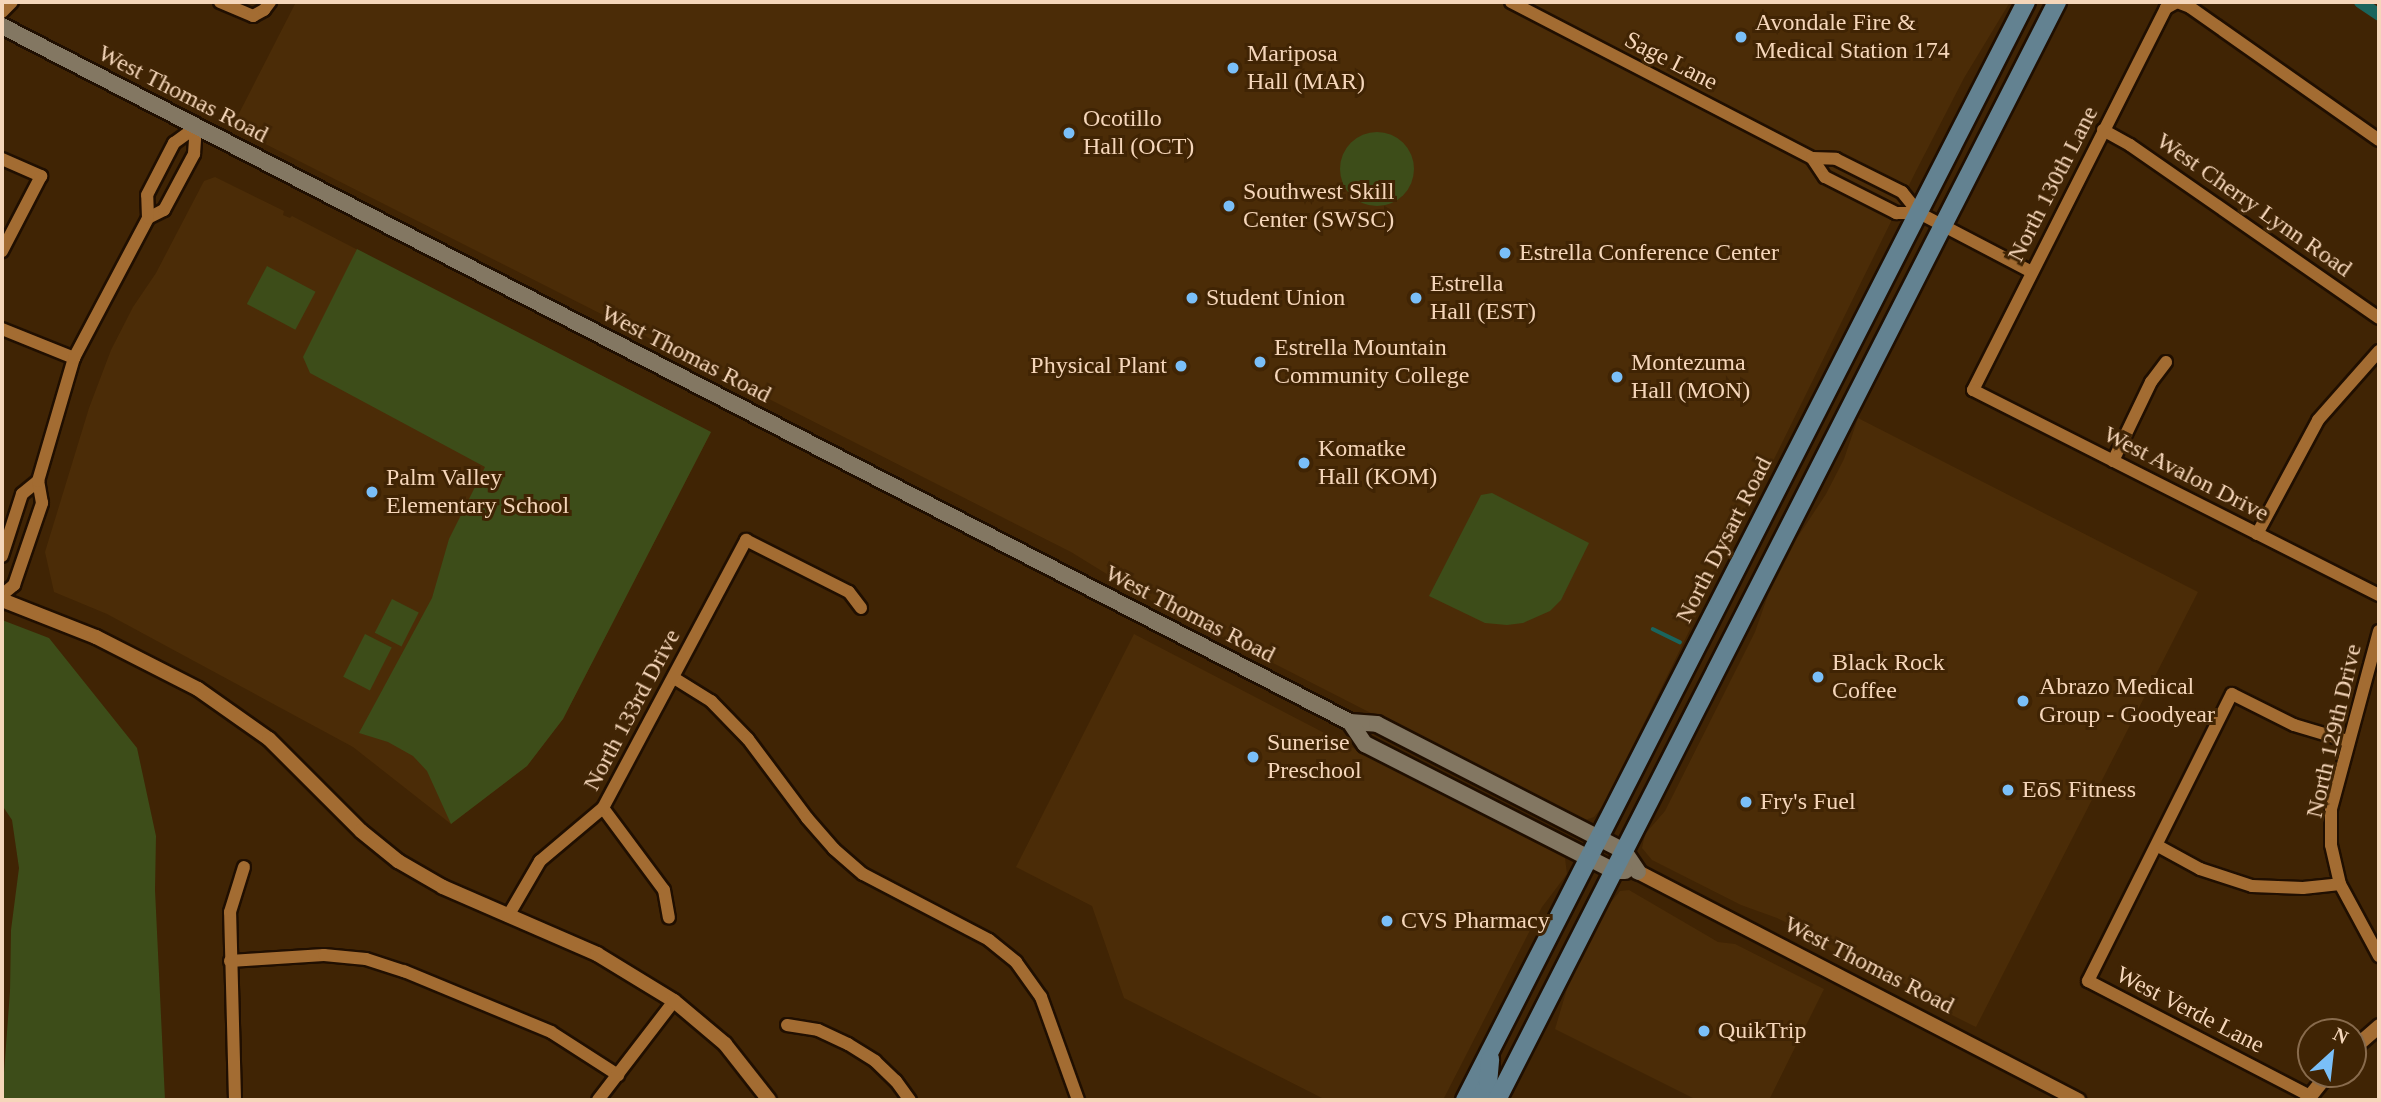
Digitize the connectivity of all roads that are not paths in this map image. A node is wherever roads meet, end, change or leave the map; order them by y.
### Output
1 (12, 2) edge
2 (220, 2) edge
3 (270, 2) edge
4 (1511, 2) edge
5 (2026, 2) edge
6 (2057, 2) edge
7 (2177, 2) edge
8 (2, 12) edge
9 (2, 26) edge
10 (196, 127) junction
11 (2104, 130) junction
12 (2379, 141) edge
13 (1812, 158) junction
14 (2, 159) edge
15 (1919, 213) junction
16 (148, 218) junction
17 (1942, 225) junction
18 (2, 251) edge
19 (2032, 272) junction
20 (2379, 318) edge
21 (2, 329) edge
22 (2379, 351) edge
23 (74, 358) junction
24 (2166, 362) dead end
25 (1973, 390) joint
26 (2113, 460) junction
27 (38, 481) junction
28 (2257, 534) junction
29 (2, 556) edge
30 (2379, 595) edge
31 (2, 597) edge
32 (861, 608) dead end
33 (2379, 631) edge
34 (674, 678) junction
35 (1350, 722) junction
36 (2348, 741) junction
37 (604, 808) junction
38 (1600, 839) junction
39 (2158, 846) junction
40 (1624, 851) junction
41 (1589, 858) junction
42 (244, 867) dead end
43 (1614, 871) junction
44 (1638, 872) junction
45 (2340, 884) junction
46 (508, 916) junction
47 (669, 918) dead end
48 (2379, 956) edge
49 (230, 961) junction
50 (674, 1001) junction
51 (787, 1025) dead end
52 (1491, 1049) junction
53 (618, 1075) junction
54 (2308, 1098) edge
55 (235, 1100) edge
56 (598, 1100) edge
57 (769, 1100) edge
58 (910, 1100) edge
59 (1078, 1100) edge
60 (1465, 1100) edge
61 (1479, 1100) edge
62 (1497, 1100) edge
63 (2078, 1100) edge

1 - 8 street
2 - 3 street
4 - 13 street, Sage Lane
5 - 15 main road, North Dysart Road
6 - 17 main road
7 - 11 street, North 130th Lane
7 - 12 street
9 - 10 main road, West Thomas Road
10 - 16 street
10 - 16 street
10 - 35 main road, West Thomas Road
11 - 19 street, North 130th Lane
11 - 20 street, West Cherry Lynn Road
13 - 15 street, Sage Lane
13 - 15 street, Sage Lane
14 - 18 street
15 - 17 street, Sage Lane
15 - 38 main road, North Dysart Road
16 - 23 street
17 - 19 street, Sage Lane
17 - 40 main road
19 - 25 street, North 130th Lane
21 - 23 street
22 - 28 street
23 - 27 street
24 - 26 street
25 - 26 street, West Avalon Drive
26 - 28 street, West Avalon Drive
27 - 29 street
27 - 31 street
28 - 30 street, West Avalon Drive
31 - 46 street
32 - 34 street, North 133rd Drive
33 - 36 street, North 129th Drive
34 - 37 street, North 133rd Drive
34 - 59 street
35 - 38 main road, West Thomas Road
35 - 41 main road, West Thomas Road
36 - 39 street
36 - 45 street, North 129th Drive
37 - 46 street, North 133rd Drive
37 - 47 street
38 - 40 main road, West Thomas Road
38 - 41 main road, North Dysart Road
39 - 45 street
39 - 54 street, West Verde Lane
40 - 43 main road
40 - 44 main road, West Thomas Road
41 - 43 main road, West Thomas Road
41 - 52 main road, North Dysart Road
42 - 49 street
43 - 44 main road, West Thomas Road
43 - 62 main road
44 - 63 street, West Thomas Road
45 - 48 street, North 129th Drive
46 - 50 street
49 - 53 street
49 - 55 street
50 - 53 street
50 - 57 street
51 - 58 street
52 - 60 main road, North Dysart Road
52 - 61 main road
53 - 56 street

